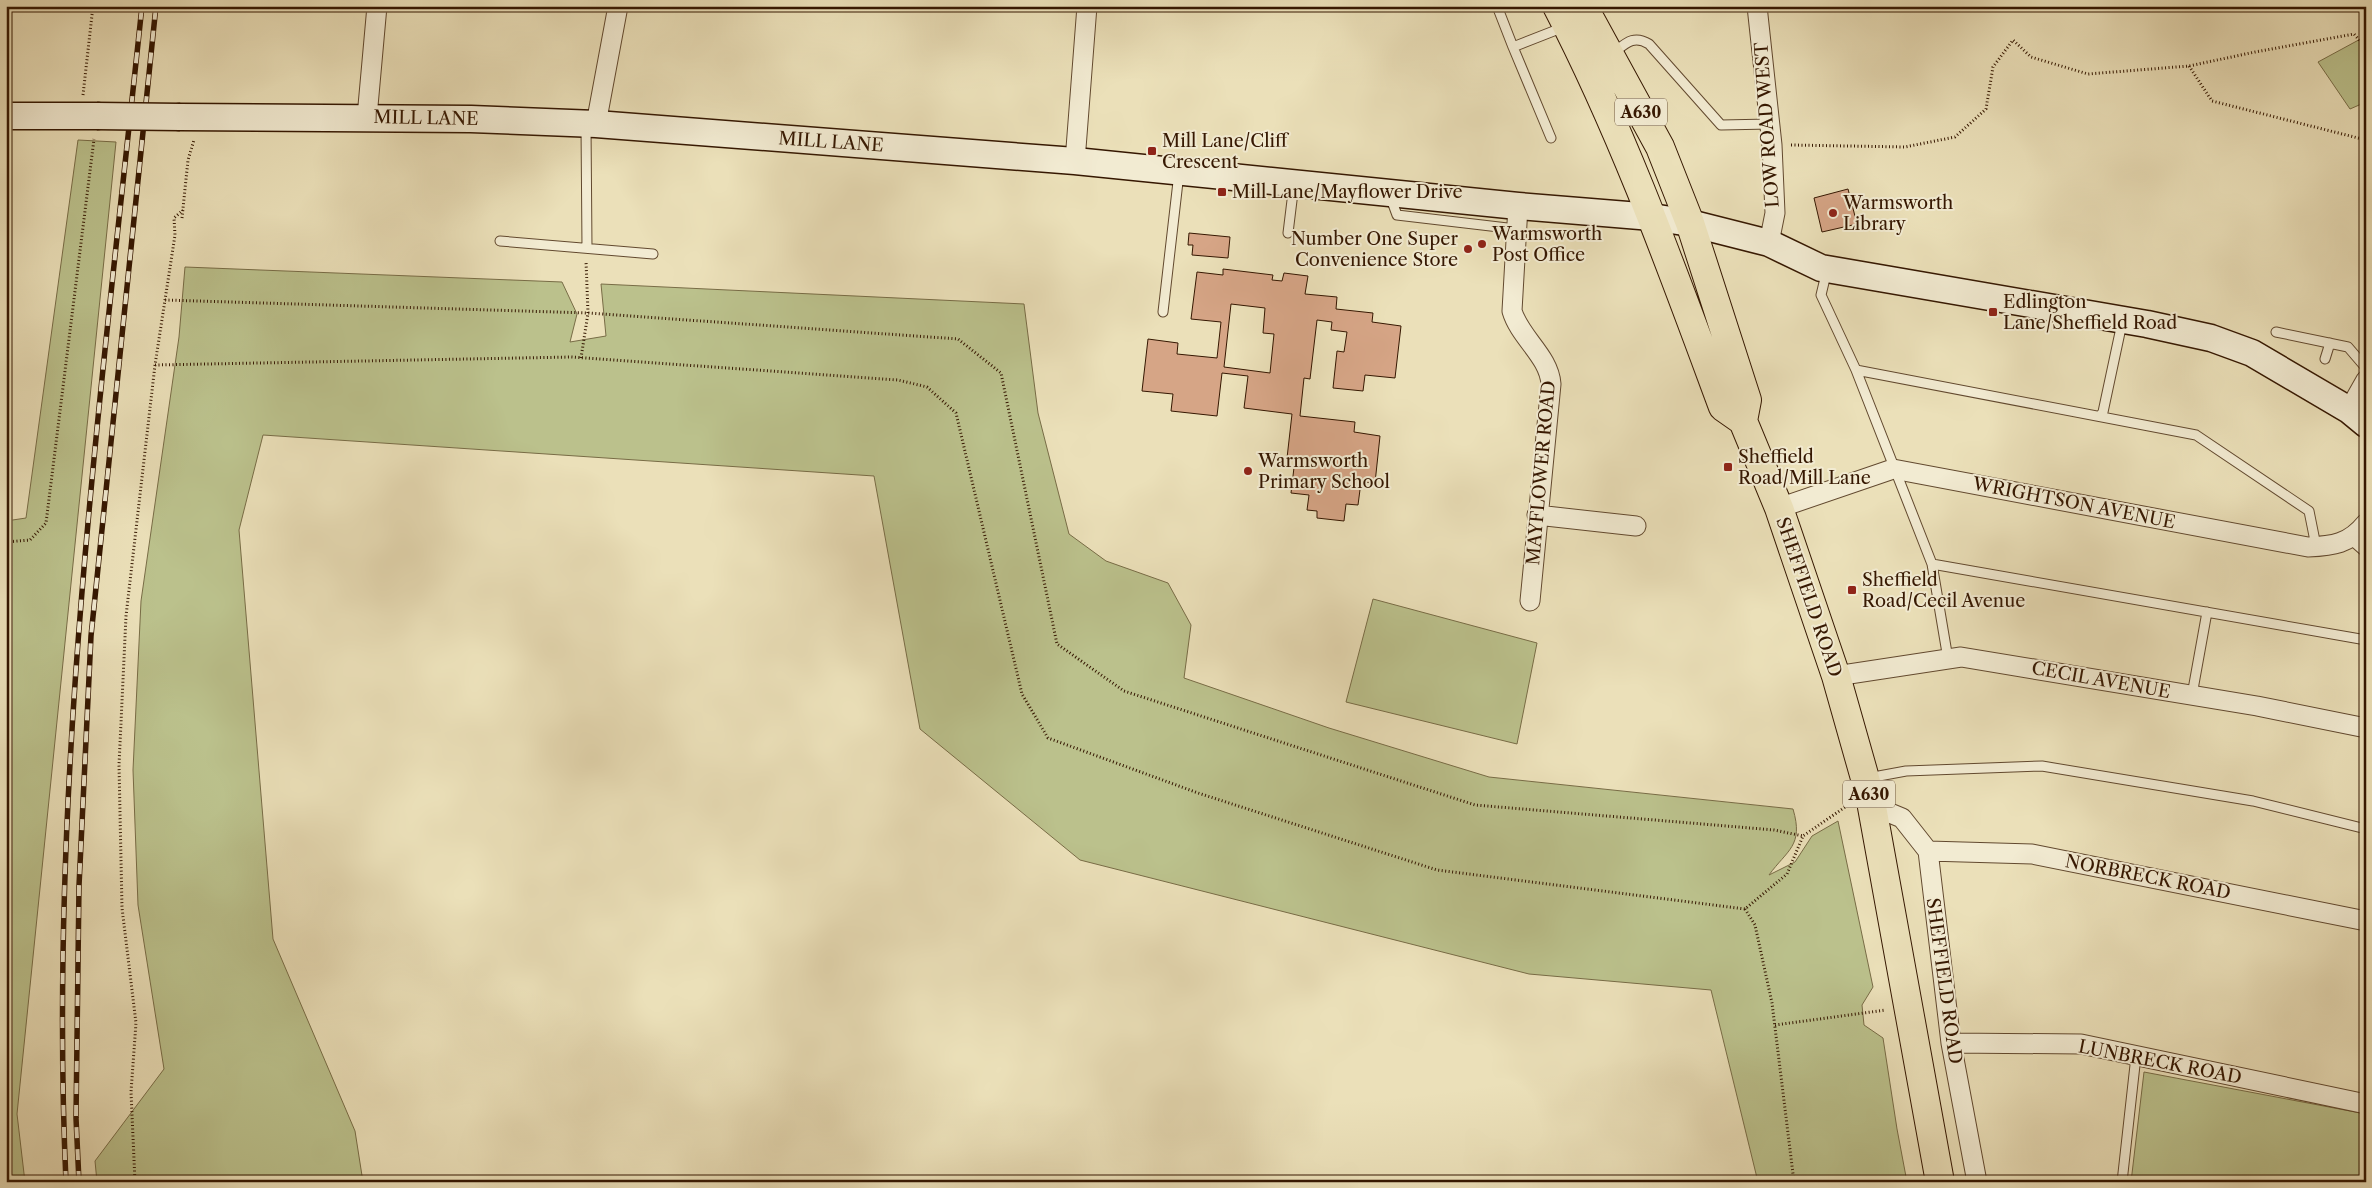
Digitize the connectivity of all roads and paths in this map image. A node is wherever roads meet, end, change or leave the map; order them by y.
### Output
1 (93, 6) edge
2 (377, 6) edge
3 (618, 6) edge
4 (1087, 6) edge
5 (1497, 6) edge
6 (1757, 6) edge
7 (1569, 13) edge
8 (1513, 47) junction
9 (2366, 48) edge
10 (1610, 55) junction
11 (2189, 66) junction
12 (6, 116) edge
13 (89, 116) junction
14 (190, 117) junction
15 (367, 117) junction
16 (591, 124) junction
17 (1770, 124) junction
18 (1551, 138) dead end
19 (2366, 140) edge
20 (1772, 145) junction
21 (1075, 161) junction
22 (1179, 172) junction
23 (1294, 183) junction
24 (182, 210) junction
25 (1652, 217) junction
26 (182, 218) dead end
27 (1517, 218) junction
28 (1690, 223) junction
29 (1288, 234) dead end
30 (500, 242) dead end
31 (1769, 243) junction
32 (587, 248) junction
33 (653, 254) dead end
34 (1827, 269) junction
35 (165, 300) junction
36 (1162, 312) dead end
37 (588, 313) junction
38 (2123, 320) junction
39 (2276, 332) dead end
40 (2330, 343) junction
41 (581, 358) junction
42 (2325, 359) dead end
43 (155, 365) junction
44 (2366, 368) edge
45 (1856, 370) junction
46 (2366, 380) edge
47 (2100, 416) junction
48 (2358, 417) edge
49 (1743, 421) junction
50 (1893, 469) junction
51 (1779, 508) junction
52 (1537, 515) junction
53 (2366, 523) edge
54 (1636, 526) dead end
55 (2349, 538) junction
56 (6, 542) edge
57 (2316, 546) junction
58 (2366, 553) edge
59 (1932, 564) junction
60 (1530, 601) dead end
61 (2207, 612) junction
62 (2366, 640) edge
63 (1948, 659) junction
64 (1836, 676) junction
65 (2192, 695) junction
66 (2366, 728) edge
67 (1869, 794) junction
68 (2366, 829) edge
69 (1803, 836) junction
70 (1928, 851) junction
71 (1745, 909) junction
72 (2366, 921) edge
73 (1909, 1007) junction
74 (1775, 1025) junction
75 (1951, 1043) junction
76 (2136, 1056) junction
77 (2366, 1104) edge
78 (135, 1182) edge
79 (1794, 1182) edge
80 (1940, 1182) edge
81 (1977, 1182) edge
82 (2122, 1182) edge

1 - 13 path
2 - 15 street
3 - 16 street
4 - 21 street
5 - 8 lane
6 - 17 street, LOW ROAD WEST
7 - 8 lane
7 - 10 main road, A630
7 - 25 main road, A630
8 - 18 lane
9 - 11 path
10 - 17 lane
10 - 28 main road, A630
11 - 19 path
11 - 20 path
12 - 13 street, MILL LANE
13 - 14 street, MILL LANE, bridge
13 - 56 path
14 - 15 street, MILL LANE
14 - 24 path
15 - 16 street, MILL LANE
16 - 21 street, MILL LANE
16 - 32 lane
17 - 20 street, LOW ROAD WEST
20 - 31 street, LOW ROAD WEST
21 - 22 street, MILL LANE
22 - 23 street, MILL LANE
22 - 36 lane
23 - 27 street, MILL LANE
23 - 29 lane
24 - 26 path
24 - 35 path
25 - 27 street, MILL LANE
25 - 28 street, MILL LANE
25 - 49 main road, A630
27 - 52 street, MAYFLOWER ROAD
28 - 31 street, MILL LANE
28 - 49 main road, SHEFFIELD ROAD / A630
30 - 32 lane
31 - 34 street, MILL LANE
32 - 33 lane
32 - 37 path
34 - 38 street, MILL LANE
34 - 45 lane
35 - 37 path
35 - 43 path
37 - 41 path
37 - 69 path
38 - 47 lane
38 - 48 street, MILL LANE
39 - 40 lane
40 - 42 lane
40 - 44 lane
41 - 43 path
41 - 71 path
43 - 78 path
45 - 47 lane
45 - 50 lane
46 - 48 street
47 - 57 lane
49 - 51 main road, SHEFFIELD ROAD / A630
50 - 51 street, WRIGHTSON AVENUE
50 - 57 street, WRIGHTSON AVENUE
50 - 59 lane
51 - 64 main road, SHEFFIELD ROAD / A630
52 - 54 street
52 - 60 street, MAYFLOWER ROAD
53 - 55 street, WRIGHTSON AVENUE
55 - 57 street, WRIGHTSON AVENUE
55 - 58 lane
59 - 61 lane
59 - 63 lane
61 - 62 lane
61 - 65 lane
63 - 64 street, CECIL AVENUE
63 - 65 street, CECIL AVENUE
64 - 67 main road, SHEFFIELD ROAD / A630
65 - 66 street, CECIL AVENUE
67 - 68 lane
67 - 69 path
67 - 70 street
67 - 73 main road, SHEFFIELD ROAD / A630
69 - 71 path
70 - 72 street, NORBRECK ROAD
70 - 75 street, SHEFFIELD ROAD
71 - 74 path
73 - 74 path
73 - 80 main road, SHEFFIELD ROAD / A630
74 - 79 path
75 - 76 street, LUNBRECK ROAD
75 - 81 street, SHEFFIELD ROAD
76 - 77 street, LUNBRECK ROAD
76 - 82 lane

